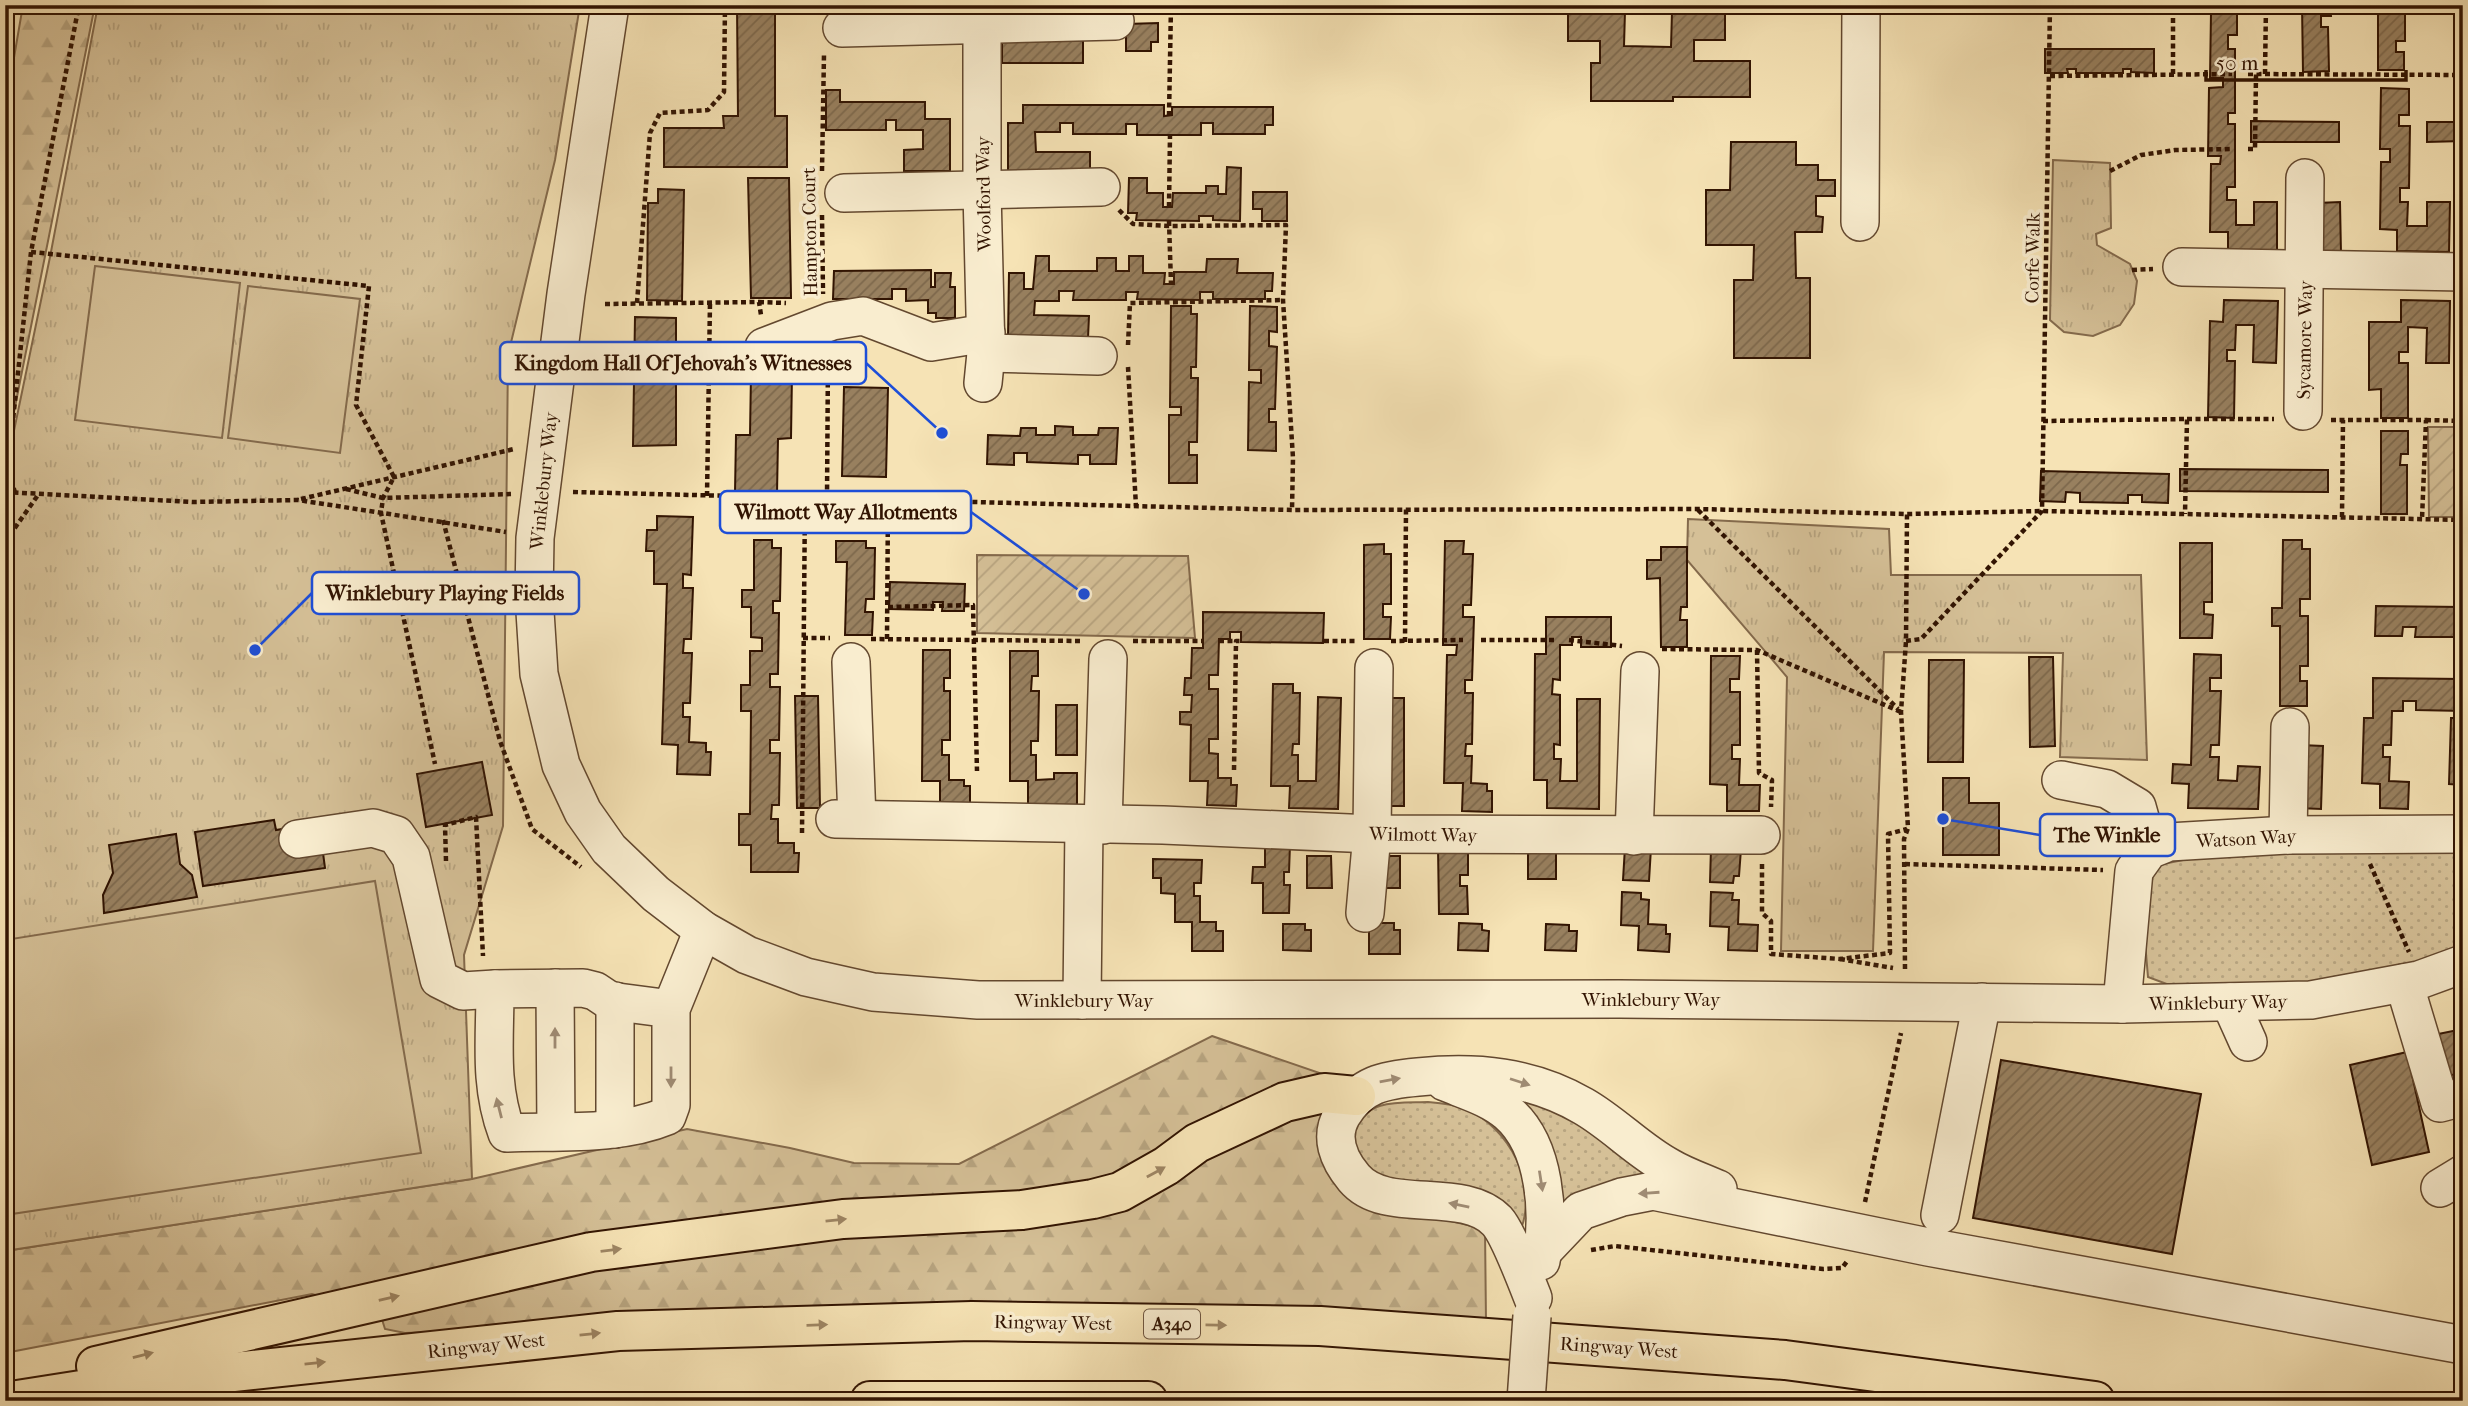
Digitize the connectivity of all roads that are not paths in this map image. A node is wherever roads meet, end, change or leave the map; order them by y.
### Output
1 (610, 5) edge
2 (1861, 5) edge
3 (982, 15) edge
4 (1115, 22) dead end
5 (833, 34) road end
6 (2305, 178) dead end
7 (1099, 187) road end
8 (829, 191) road end
9 (982, 191) junction
10 (1860, 222) dead end
11 (2182, 267) dead end
12 (2305, 268) junction
13 (2463, 272) edge
14 (764, 347) road end
15 (985, 356) junction
16 (1097, 356) dead end
17 (2304, 417) road end
18 (851, 646) road end
19 (1107, 647) road end
20 (1640, 655) road end
21 (1374, 668) dead end
22 (2290, 727) dead end
23 (2061, 780) dead end
24 (1093, 825) junction
25 (1372, 834) junction
26 (2463, 834) edge
27 (2288, 835) junction
28 (1634, 836) junction
29 (298, 839) dead end
30 (1761, 840) road end
31 (2128, 883) junction
32 (1365, 913) dead end
33 (703, 930) junction
34 (2463, 964) edge
35 (2408, 969) junction
36 (489, 972) junction
37 (555, 988) junction
38 (1082, 1000) junction
39 (615, 1001) junction
40 (1982, 1002) junction
41 (2230, 1002) junction
42 (2122, 1004) junction
43 (671, 1009) junction
44 (2248, 1042) dead end
45 (1428, 1076) junction
46 (1356, 1096) junction
47 (2463, 1097) edge
48 (615, 1129) junction
49 (556, 1131) junction
50 (1940, 1215) dead end
51 (1787, 1219) junction
52 (1526, 1247) junction
53 (2463, 1344) edge
54 (5, 1388) edge
55 (10, 1401) edge
56 (870, 1401) edge
57 (1148, 1401) edge
58 (1525, 1401) edge
59 (2095, 1401) edge

1 - 33 street, Winklebury Way
2 - 10 street
3 - 4 street
3 - 5 street
3 - 9 street, Woolford Way
6 - 12 street, Sycamore Way
7 - 9 street
8 - 9 street
9 - 15 street, Woolford Way
11 - 12 street, Sycamore Way
12 - 13 street, Sycamore Way
12 - 17 street, Sycamore Way
14 - 15 street
15 - 16 street
18 - 24 street, Wilmott Way
19 - 24 street
20 - 28 street
21 - 25 street
22 - 27 street
23 - 31 street
24 - 25 street, Wilmott Way
24 - 38 street
25 - 28 street, Wilmott Way
25 - 32 street
26 - 27 street, Watson Way
27 - 31 street, Watson Way
28 - 30 street, Wilmott Way
29 - 36 street
31 - 42 street
33 - 38 street, Winklebury Way
33 - 43 street
34 - 35 street, Winklebury Way
35 - 41 street, Winklebury Way
35 - 47 street
36 - 37 street
49 -> 36 street
37 - 39 street
49 -> 37 street
38 - 40 street, Winklebury Way
39 - 43 street
39 - 48 street
40 - 42 street, Winklebury Way
40 - 50 street
41 - 42 street, Winklebury Way
41 - 44 street
43 -> 48 street
46 -> 45 street
45 -> 51 street
45 -> 52 street
52 -> 46 street
54 -> 46 main road
48 - 49 street
51 -> 52 street
51 - 53 street
52 - 58 street, bridge
55 -> 59 main road, Ringway West / A340
56 - 57 main road

